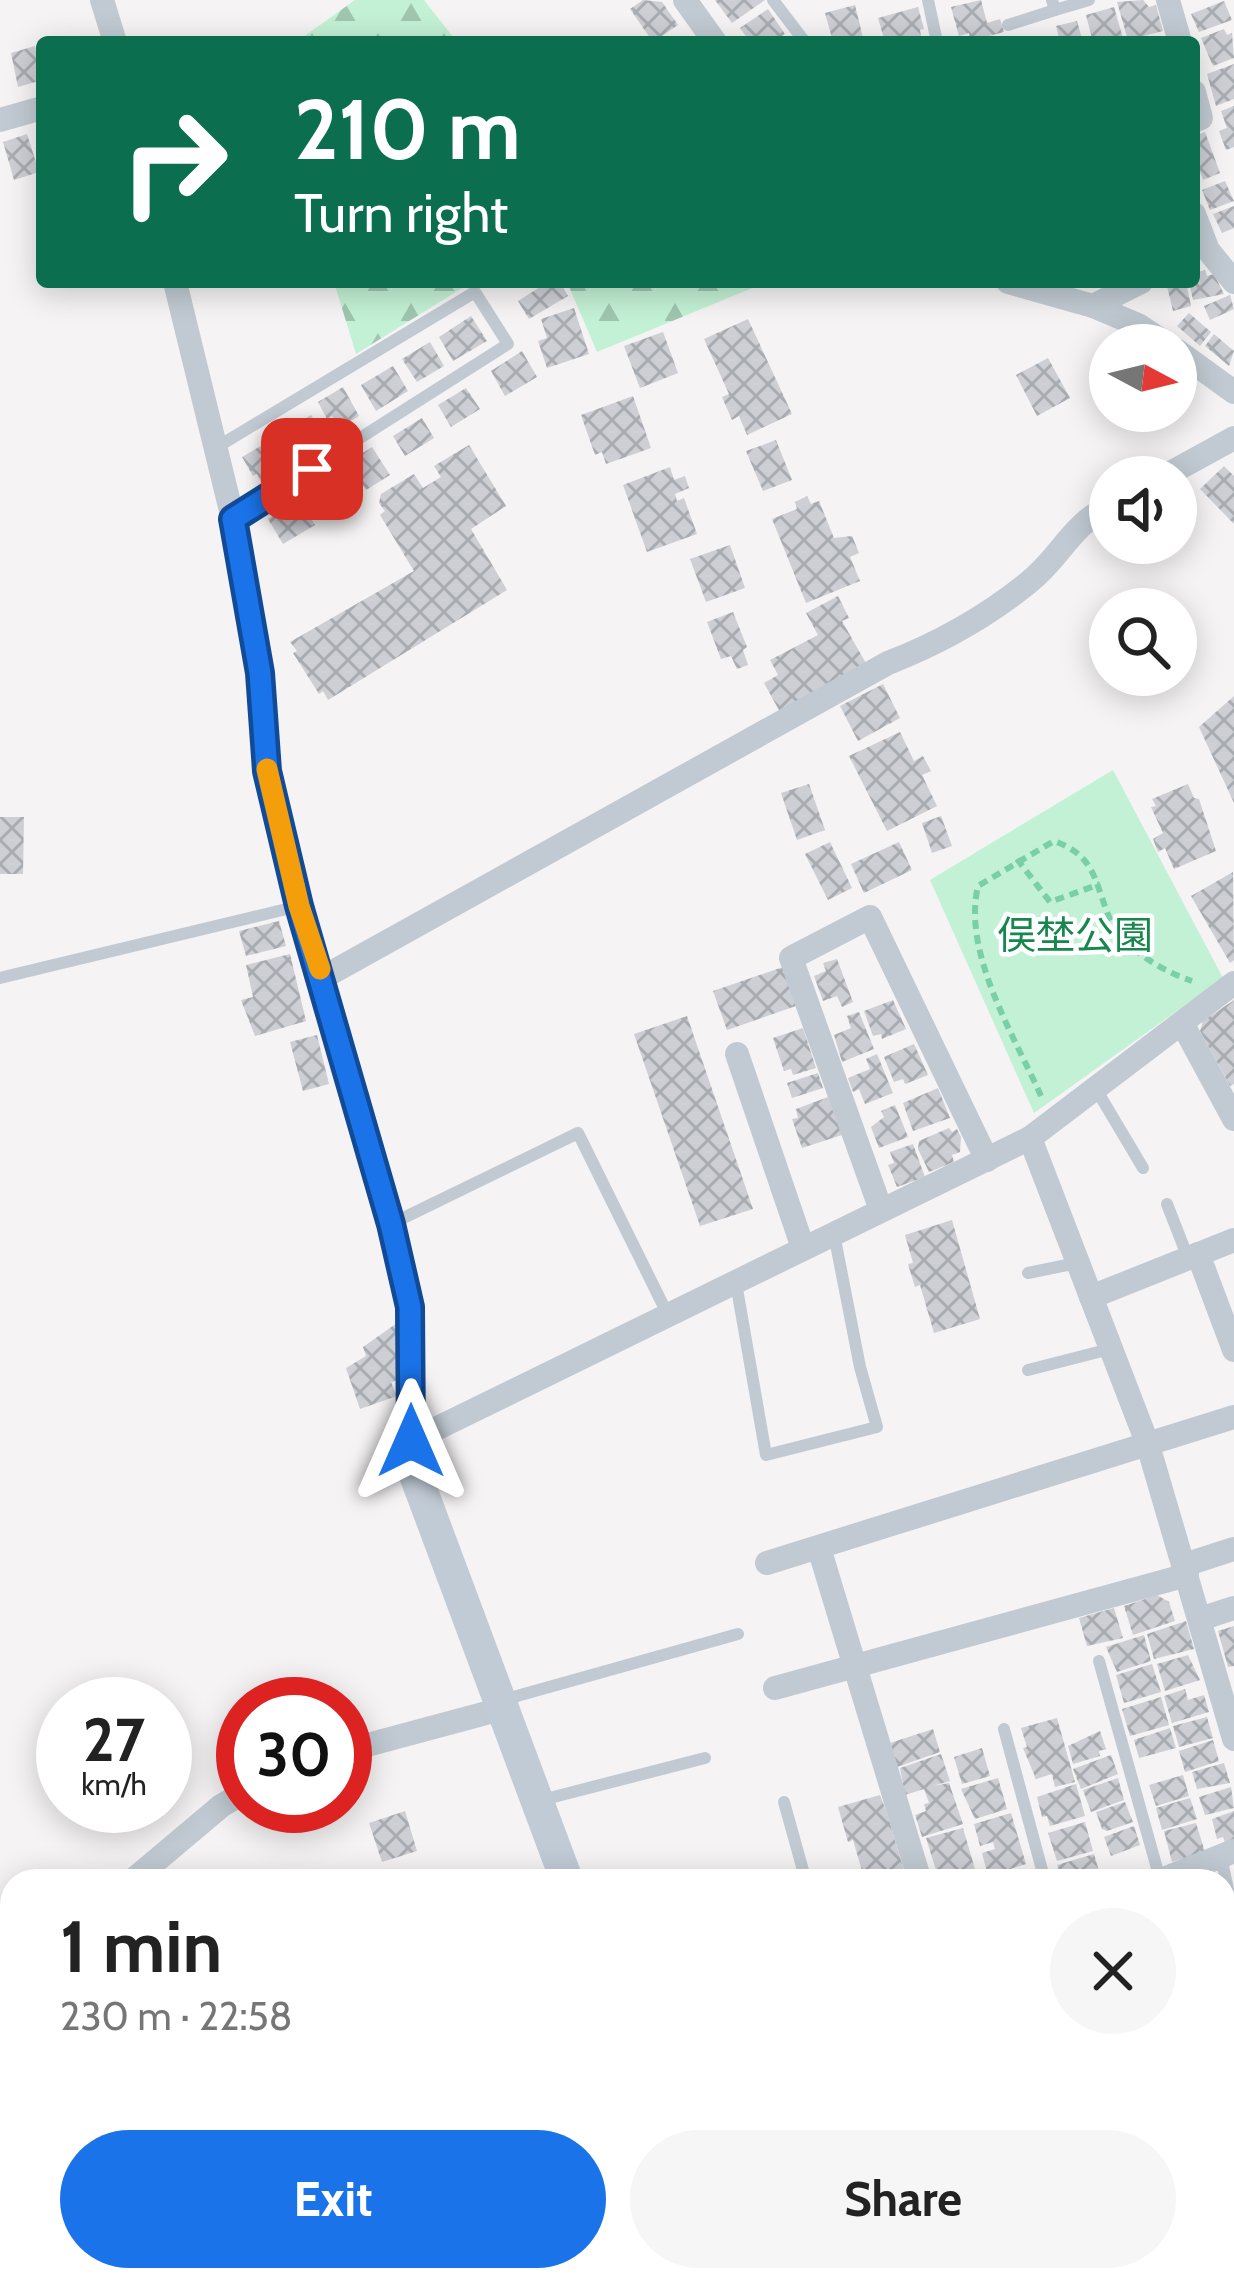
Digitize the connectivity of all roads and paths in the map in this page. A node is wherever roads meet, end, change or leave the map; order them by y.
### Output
1 (102, 0) edge
2 (686, 0) edge
3 (773, 0) edge
4 (928, 0) edge
5 (1089, 0) edge
6 (1168, 0) edge
7 (1054, 5) edge
8 (1008, 25) dead end
9 (113, 36) edge
10 (711, 36) edge
11 (800, 36) edge
12 (936, 36) edge
13 (1178, 36) edge
14 (36, 110) edge
15 (0, 120) edge
16 (1234, 241) edge
17 (1201, 254) edge
18 (1234, 282) edge
19 (177, 288) edge
20 (1030, 288) edge
21 (1124, 288) edge
22 (1094, 306) junction
23 (1136, 324) edge
24 (1197, 365) edge
25 (1234, 392) edge
26 (1234, 438) edge
27 (216, 448) junction
28 (1197, 458) edge
29 (1089, 517) edge
30 (233, 519) junction
31 (1017, 860) junction
32 (1100, 884) junction
33 (299, 906) junction
34 (0, 978) edge
35 (322, 978) junction
36 (1229, 987) edge
37 (1182, 1023) junction
38 (737, 1054) dead end
39 (1096, 1089) junction
40 (1234, 1120) edge
41 (1052, 1122) junction
42 (1030, 1138) junction
43 (987, 1160) junction
44 (1143, 1168) dead end
45 (1168, 1204) dead end
46 (881, 1210) junction
47 (391, 1224) junction
48 (834, 1233) junction
49 (1234, 1240) edge
50 (803, 1248) junction
51 (1193, 1256) junction
52 (1078, 1263) junction
53 (1028, 1273) dead end
54 (736, 1283) junction
55 (1091, 1297) junction
56 (668, 1316) junction
57 (1111, 1348) junction
58 (1234, 1350) edge
59 (1028, 1370) dead end
60 (1234, 1417) edge
61 (411, 1441) junction
62 (1148, 1445) junction
63 (819, 1548) junction
64 (1234, 1549) edge
65 (767, 1563) dead end
66 (1186, 1570) junction
67 (1234, 1609) edge
68 (1200, 1619) junction
69 (738, 1634) dead end
70 (1099, 1661) dead end
71 (856, 1666) junction
72 (775, 1688) dead end
73 (503, 1704) junction
74 (1004, 1729) dead end
75 (1234, 1739) edge
76 (372, 1743) edge
77 (705, 1758) dead end
78 (538, 1801) junction
79 (784, 1802) dead end
80 (216, 1810) edge
81 (1227, 1853) edge
82 (146, 1869) edge
83 (563, 1869) edge
84 (803, 1869) edge
85 (916, 1869) edge
86 (1042, 1869) edge
87 (1157, 1869) edge
88 (1189, 1869) edge

1 - 9 street
2 - 10 street
3 - 11 lane
4 - 12 lane
5 - 7 lane
6 - 13 street
7 - 8 lane
14 - 15 street
16 - 17 street
17 - 18 street
19 - 27 street
20 - 22 street
21 - 22 street
22 - 23 street
24 - 25 street
26 - 28 street
27 - 30 street
27 - 30 lane
29 - 35 street
30 - 33 street
31 - 32 path
31 - 32 path
31 - 41 path
32 - 36 path
33 - 34 lane
33 - 35 street
35 - 47 street
36 - 37 street
37 - 39 street
37 - 40 street
38 - 50 street
39 - 41 street
39 - 44 lane
41 - 42 street
42 - 43 street
42 - 52 street
43 - 46 street
43 - 46 street
45 - 51 lane
46 - 48 street
47 - 56 lane
47 - 61 street
48 - 50 street
48 - 54 lane
49 - 51 street
50 - 54 street
51 - 55 street
51 - 58 street
52 - 53 lane
52 - 55 street
54 - 56 street
55 - 57 street
56 - 61 street
57 - 59 lane
57 - 62 street
60 - 62 street
61 - 73 street
62 - 63 street
62 - 66 street
63 - 65 street
63 - 71 street
64 - 66 street
66 - 68 street
66 - 71 street
67 - 68 street
68 - 75 street
69 - 73 lane
70 - 87 lane
71 - 72 street
71 - 85 street
73 - 76 street
73 - 78 street
74 - 86 lane
77 - 78 lane
78 - 83 street
79 - 84 lane
80 - 82 street
81 - 88 street

